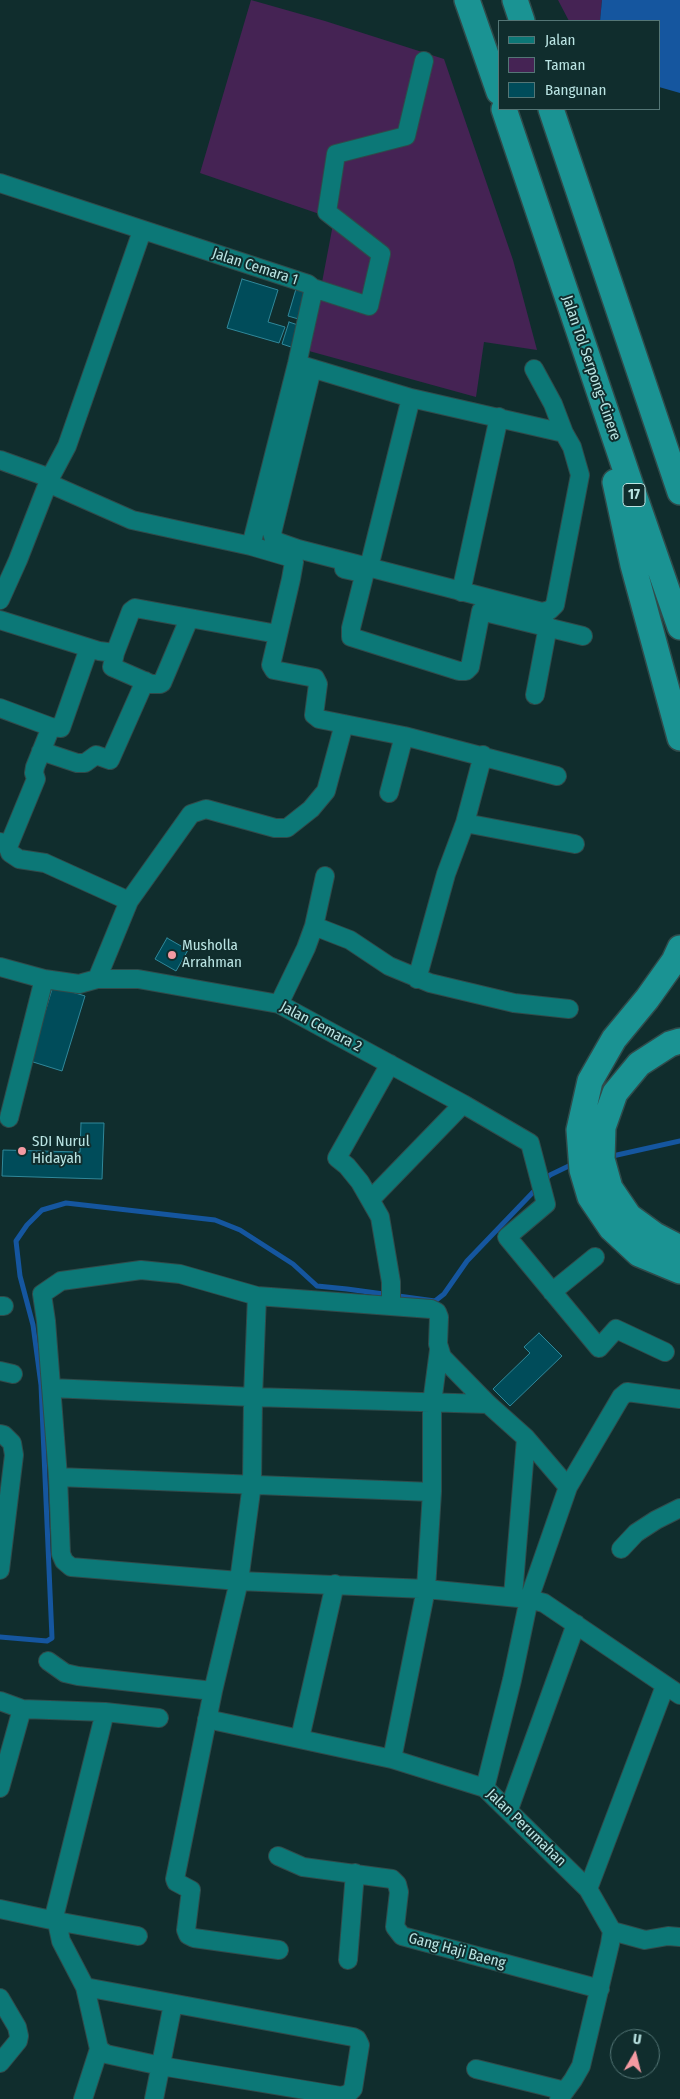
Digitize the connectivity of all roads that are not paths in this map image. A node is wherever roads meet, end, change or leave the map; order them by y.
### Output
1 (515, 0) edge
2 (470, 8) edge
3 (522, 20) edge
4 (424, 60) dead end
5 (498, 89) edge
6 (504, 110) edge
7 (551, 110) edge
8 (0, 183) edge
9 (142, 231) junction
10 (312, 288) junction
11 (629, 339) junction
12 (589, 363) junction
13 (304, 366) junction
14 (534, 369) dead end
15 (411, 398) junction
16 (499, 417) junction
17 (564, 432) junction
18 (680, 454) edge
19 (0, 460) edge
20 (49, 481) junction
21 (680, 492) edge
22 (251, 546) junction
23 (292, 558) junction
24 (368, 567) junction
25 (461, 592) junction
26 (0, 600) edge
27 (189, 619) junction
28 (0, 620) edge
29 (548, 626) junction
30 (680, 627) edge
31 (277, 634) junction
32 (583, 636) dead end
33 (89, 648) junction
34 (115, 653) junction
35 (145, 681) junction
36 (535, 695) dead end
37 (0, 708) edge
38 (344, 724) junction
39 (50, 727) junction
40 (404, 736) junction
41 (680, 738) edge
42 (41, 751) junction
43 (483, 755) junction
44 (557, 776) dead end
45 (390, 793) dead end
46 (465, 823) junction
47 (575, 844) dead end
48 (4, 845) edge
49 (325, 876) dead end
50 (129, 901) junction
51 (314, 926) junction
52 (680, 948) edge
53 (0, 967) edge
54 (96, 978) junction
55 (417, 979) junction
56 (44, 980) junction
57 (279, 1004) junction
58 (569, 1009) dead end
59 (680, 1041) edge
60 (390, 1064) junction
61 (463, 1104) junction
62 (10, 1118) dead end
63 (371, 1200) junction
64 (680, 1248) edge
65 (595, 1257) dead end
66 (680, 1271) edge
67 (552, 1292) junction
68 (257, 1296) junction
69 (391, 1305) junction
70 (439, 1350) junction
71 (665, 1352) dead end
72 (51, 1388) junction
73 (253, 1397) junction
74 (680, 1399) edge
75 (432, 1403) junction
76 (488, 1404) junction
77 (0, 1434) edge
78 (526, 1438) junction
79 (58, 1477) junction
80 (252, 1484) junction
81 (568, 1486) junction
82 (432, 1492) junction
83 (680, 1508) edge
84 (621, 1549) dead end
85 (0, 1570) edge
86 (239, 1581) junction
87 (335, 1584) junction
88 (426, 1589) junction
89 (521, 1597) junction
90 (576, 1624) junction
91 (48, 1661) dead end
92 (213, 1691) junction
93 (673, 1691) edge
94 (0, 1701) edge
95 (22, 1709) junction
96 (105, 1712) junction
97 (159, 1718) dead end
98 (207, 1719) junction
99 (300, 1738) junction
100 (392, 1759) junction
101 (0, 1788) edge
102 (486, 1788) junction
103 (509, 1810) junction
104 (278, 1856) dead end
105 (354, 1873) junction
106 (588, 1889) junction
107 (0, 1908) edge
108 (56, 1921) junction
109 (612, 1931) junction
110 (138, 1936) dead end
111 (680, 1937) edge
112 (280, 1950) dead end
113 (348, 1960) dead end
114 (85, 1987) junction
115 (600, 1989) junction
116 (0, 1998) edge
117 (173, 2004) junction
118 (99, 2048) junction
119 (0, 2063) edge
120 (161, 2066) junction
121 (476, 2069) dead end
122 (562, 2095) edge
123 (83, 2099) edge
124 (154, 2099) edge

1 - 3 highway
2 - 5 highway
4 - 10 street
6 - 12 highway, Jalan Tol Serpong–Cinere / 17
7 - 11 highway
8 - 9 street, Jalan Cemara 1
9 - 10 street, Jalan Cemara 1
9 - 20 street
10 - 13 street, Jalan Cemara 1
11 - 18 highway
11 - 21 highway
12 - 30 highway, Jalan Tol Serpong–Cinere / 17
12 - 41 highway
13 - 15 street
13 - 22 street, Jalan Cemara 1
13 - 24 street
14 - 17 street
15 - 16 street
15 - 24 street
16 - 17 street
16 - 25 street
17 - 25 street
19 - 20 street
20 - 22 street
20 - 26 street
22 - 23 street
23 - 29 street
23 - 31 street
24 - 25 street
27 - 31 street
27 - 34 street
27 - 35 street
28 - 33 street
29 - 32 street
29 - 36 street
31 - 38 street
33 - 34 street
33 - 39 street
34 - 35 street
35 - 42 street
37 - 39 street
38 - 40 street
38 - 50 street
39 - 42 street
40 - 43 street
40 - 45 street
42 - 48 street
43 - 44 street
43 - 46 street
46 - 47 street
46 - 55 street
48 - 50 street
49 - 51 street
50 - 54 street
51 - 55 street
51 - 57 street
52 - 66 highway
53 - 56 street, Jalan Cemara 2
54 - 56 street, Jalan Cemara 2
54 - 57 street, Jalan Cemara 2
55 - 58 street
56 - 62 street
57 - 60 street, Jalan Cemara 2
59 - 64 highway
60 - 61 street, Jalan Cemara 2
60 - 63 street
61 - 63 street
61 - 67 street, Jalan Cemara 2
63 - 69 street
65 - 67 street
67 - 71 street
68 - 69 street
68 - 72 street
68 - 73 street
69 - 70 street
70 - 75 street
70 - 76 street
72 - 73 street
72 - 79 street
73 - 75 street
73 - 80 street
74 - 81 street
75 - 76 street
75 - 82 street
76 - 78 street
77 - 85 street
78 - 81 street
78 - 89 street
79 - 80 street
79 - 86 street
80 - 82 street
80 - 86 street
81 - 89 street
82 - 88 street
83 - 84 street
86 - 87 street
86 - 92 street
87 - 88 street
87 - 99 street
88 - 89 street
88 - 100 street
89 - 90 street
89 - 102 street
90 - 93 street
90 - 103 street
91 - 92 street
92 - 98 street
93 - 106 street
94 - 95 street
95 - 96 street
95 - 101 street
96 - 97 street
96 - 108 street
98 - 99 street, Jalan Perumahan
98 - 112 street
99 - 100 street, Jalan Perumahan
100 - 102 street, Jalan Perumahan
102 - 103 street, Jalan Perumahan
103 - 106 street, Jalan Perumahan
104 - 105 street, Gang Haji Baeng
105 - 113 street
105 - 115 street, Gang Haji Baeng
106 - 109 street, Jalan Perumahan
107 - 108 street
108 - 110 street
108 - 114 street
109 - 111 street
109 - 115 street
114 - 117 street
114 - 118 street
115 - 122 street
116 - 119 street
117 - 120 street
117 - 120 street
118 - 120 street
118 - 123 street
120 - 124 street
121 - 122 street

